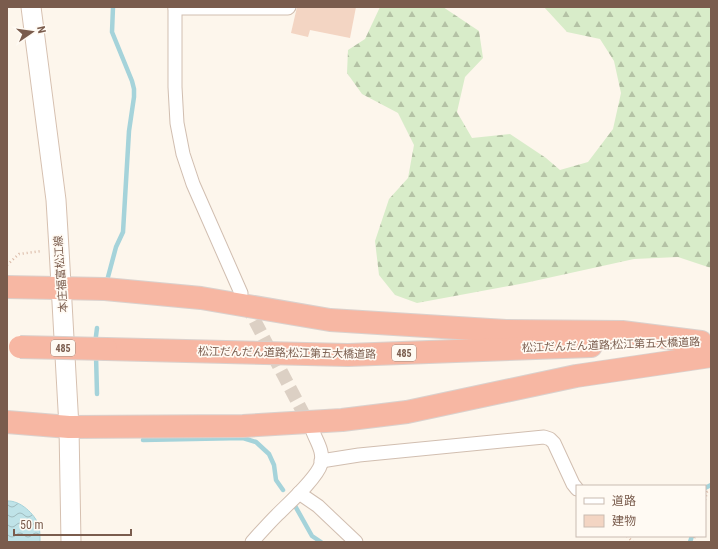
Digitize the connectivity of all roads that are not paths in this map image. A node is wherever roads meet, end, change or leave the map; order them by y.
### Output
1 (31, 7) edge
2 (289, 7) edge
3 (175, 8) edge
4 (7, 287) edge
5 (62, 288) junction
6 (240, 293) tunnel mouth
7 (14, 347) edge
8 (708, 347) edge
9 (7, 422) edge
10 (69, 427) junction
11 (313, 432) tunnel mouth
12 (321, 461) junction
13 (576, 487) edge
14 (299, 493) junction
15 (71, 542) edge
16 (252, 542) edge
17 (356, 542) edge

1 - 5 main road, 本庄福富松江線
2 - 3 street
3 - 6 street
4 - 5 highway
5 - 8 highway
5 - 10 main road, 本庄福富松江線
7 - 8 highway, 松江だんだん道路;松江第五大橋道路 / 485, bridge
8 - 10 highway
9 - 10 highway
10 - 15 main road, 本庄福富松江線
11 - 12 street
12 - 13 street
12 - 14 street
14 - 16 street
14 - 17 street

